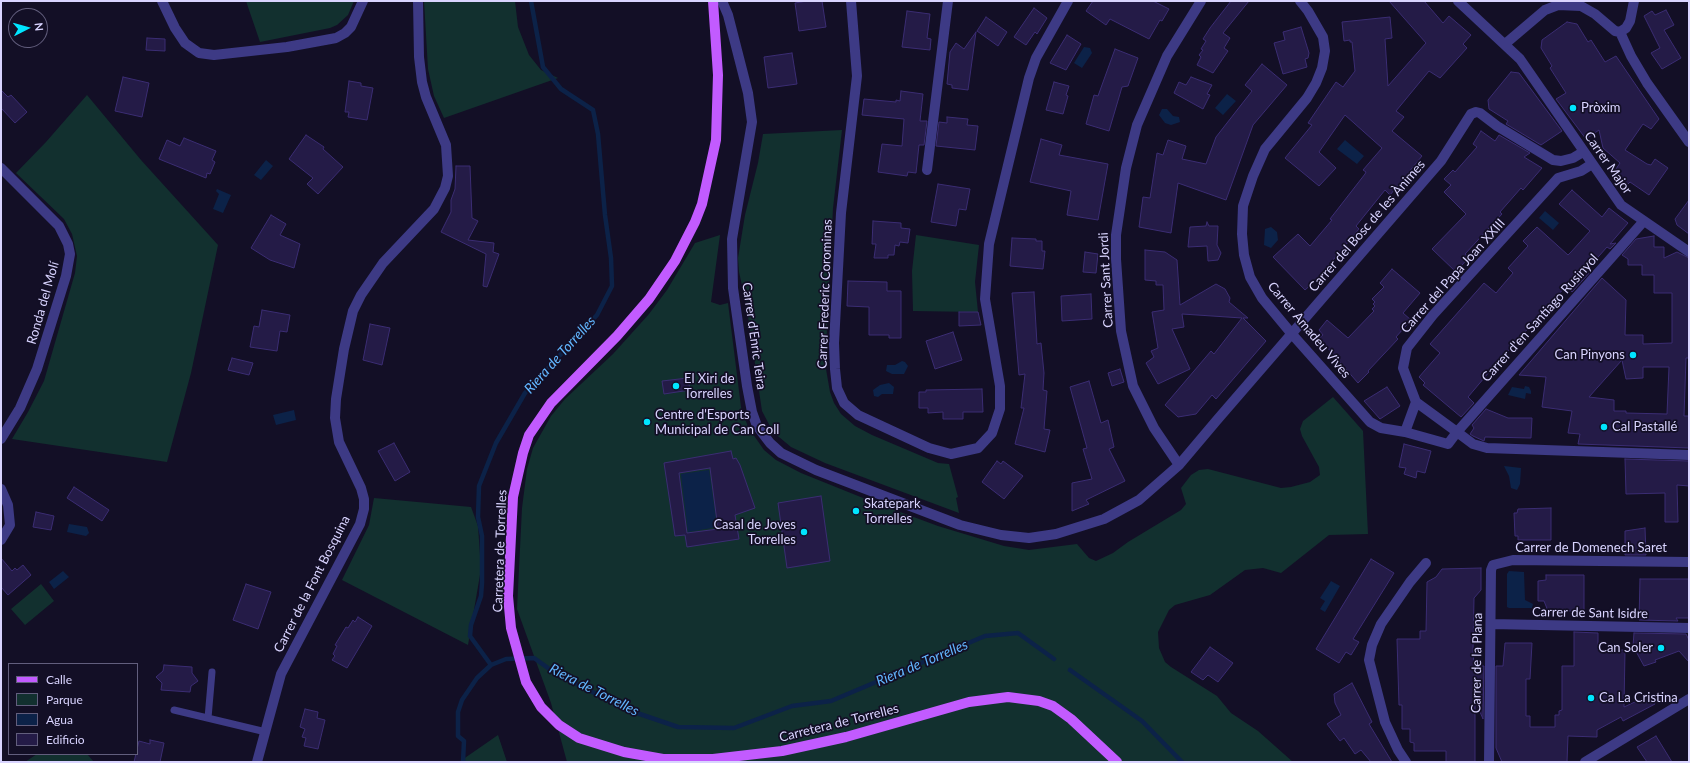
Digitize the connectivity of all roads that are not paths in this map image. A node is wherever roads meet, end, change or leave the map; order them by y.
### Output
1 (162, 1) edge
2 (362, 1) edge
3 (418, 1) edge
4 (713, 1) edge
5 (722, 1) edge
6 (851, 1) edge
7 (948, 1) edge
8 (1068, 1) edge
9 (1201, 1) edge
10 (1300, 1) edge
11 (1458, 1) edge
12 (1634, 1) edge
13 (1620, 32) junction
14 (1505, 44) junction
15 (1689, 142) edge
16 (1584, 152) junction
17 (1554, 160) junction
18 (1592, 164) junction
19 (1, 168) edge
20 (927, 170) dead end
21 (1558, 178) junction
22 (1643, 222) junction
23 (1689, 252) edge
24 (1291, 333) junction
25 (1416, 402) junction
26 (1405, 432) junction
27 (1457, 432) junction
28 (1, 439) edge
29 (1689, 456) edge
30 (1180, 465) junction
31 (1, 489) edge
32 (1, 540) edge
33 (1426, 562) dead end
34 (1689, 562) edge
35 (1493, 565) joint
36 (1491, 624) junction
37 (1689, 628) edge
38 (212, 672) dead end
39 (1689, 700) edge
40 (174, 710) dead end
41 (208, 718) junction
42 (266, 732) junction
43 (257, 762) edge
44 (1117, 762) edge
45 (1406, 762) edge
46 (1489, 762) edge
47 (1585, 762) edge

1 - 2 street
3 - 42 street, Carrer de la Font Bosquina
4 - 44 main road, Carretera de Torrelles
5 - 30 street, Carrer d'Enric Teira
6 - 8 street, Carrer Frederic Corominas
7 - 20 street
9 - 30 street, Carrer Sant Jordi
10 - 24 street, Carrer Amadeu Vives
11 - 14 street, Carrer Major
12 - 13 street
13 - 14 street
13 - 15 street
14 - 16 street, Carrer Major
16 - 17 street
16 - 18 street, Carrer Major
17 - 21 street
17 - 24 street, Carrer del Bosc de les Ànimes
18 - 21 street
18 - 22 street, Carrer Major
19 - 28 street, Ronda del Molí
21 - 25 street, Carrer del Papa Joan XXIII
22 - 23 street, Carrer Major
22 - 27 street, Carrer d'en Santiago Rusinyol
24 - 26 street, Carrer Amadeu Vives
24 - 30 street, Carrer del Bosc de les Ànimes
25 - 26 street
25 - 27 street
26 - 27 street, Carrer d'en Santiago Rusinyol
27 - 29 street
31 - 32 street
33 - 45 street
34 - 35 street, Carrer de Domenech Saret
35 - 36 street, Carrer de la Plana
36 - 37 street, Carrer de Sant Isidre
36 - 46 street, Carrer de la Plana
38 - 41 lane
39 - 47 street
40 - 41 lane
41 - 42 lane
42 - 43 street, Carrer de la Font Bosquina

